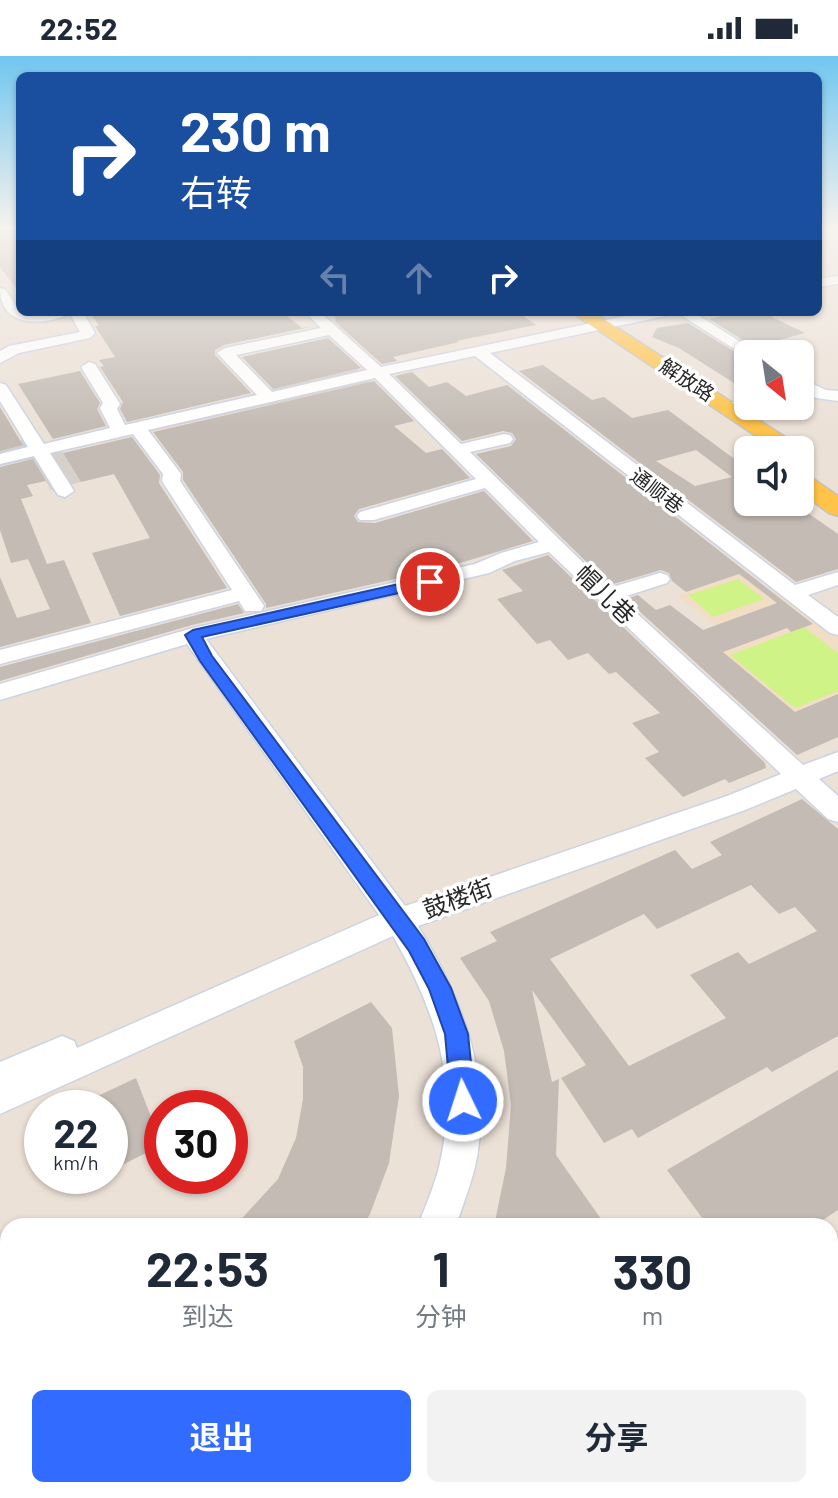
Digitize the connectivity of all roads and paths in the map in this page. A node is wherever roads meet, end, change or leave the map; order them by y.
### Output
1 (1, 293) edge
2 (16, 313) edge
3 (78, 316) edge
4 (316, 316) edge
5 (569, 316) edge
6 (634, 316) edge
7 (690, 316) edge
8 (588, 322) edge
9 (332, 330) junction
10 (734, 343) edge
11 (478, 351) junction
12 (0, 358) edge
13 (89, 367) dead end
14 (378, 372) junction
15 (0, 388) edge
16 (814, 390) edge
17 (838, 396) edge
18 (268, 397) junction
19 (734, 403) edge
20 (756, 420) edge
21 (129, 429) junction
22 (737, 436) edge
23 (776, 436) edge
24 (504, 439) dead end
25 (38, 450) junction
26 (458, 450) junction
27 (0, 459) edge
28 (814, 464) edge
29 (838, 480) edge
30 (489, 481) junction
31 (65, 491) dead end
32 (814, 491) edge
33 (838, 508) edge
34 (367, 516) dead end
35 (553, 545) junction
36 (838, 578) edge
37 (660, 579) dead end
38 (244, 593) junction
39 (792, 593) junction
40 (605, 596) junction
41 (262, 619) junction
42 (838, 628) edge
43 (189, 636) junction
44 (0, 657) edge
45 (0, 692) edge
46 (838, 755) edge
47 (838, 761) edge
48 (798, 775) junction
49 (838, 812) edge
50 (390, 915) junction
51 (0, 1078) edge
52 (0, 1098) edge
53 (429, 1218) edge
54 (440, 1218) edge

1 - 2 street
3 - 12 street
4 - 9 street, 帽儿巷
5 - 8 main road, 解放路
6 - 8 street
7 - 10 street
8 - 11 street
8 - 19 main road, 解放路
8 - 22 main road, 解放路
9 - 14 street, 帽儿巷
9 - 18 street
11 - 14 street
11 - 39 street, 通顺巷
13 - 21 street
14 - 18 street
14 - 26 street, 帽儿巷
15 - 25 street
16 - 17 street
18 - 21 street
20 - 23 main road, 解放路
21 - 25 street
21 - 38 street
24 - 26 street
25 - 27 street
25 - 31 street
26 - 30 street, 帽儿巷
28 - 29 main road
30 - 34 street
30 - 35 street, 帽儿巷
32 - 33 main road
35 - 40 street, 帽儿巷
35 - 41 street
36 - 39 street
37 - 40 street
38 - 41 street
38 - 44 street
39 - 42 street, 通顺巷
40 - 48 street, 帽儿巷
41 - 43 street
43 - 45 street
43 - 50 street
46 - 48 street, 鼓楼街
47 - 48 street, 鼓楼街
48 - 49 street, 帽儿巷
48 - 50 street, 鼓楼街
50 - 51 street, 鼓楼街
50 - 52 street, 鼓楼街
50 - 53 street
50 - 54 street

